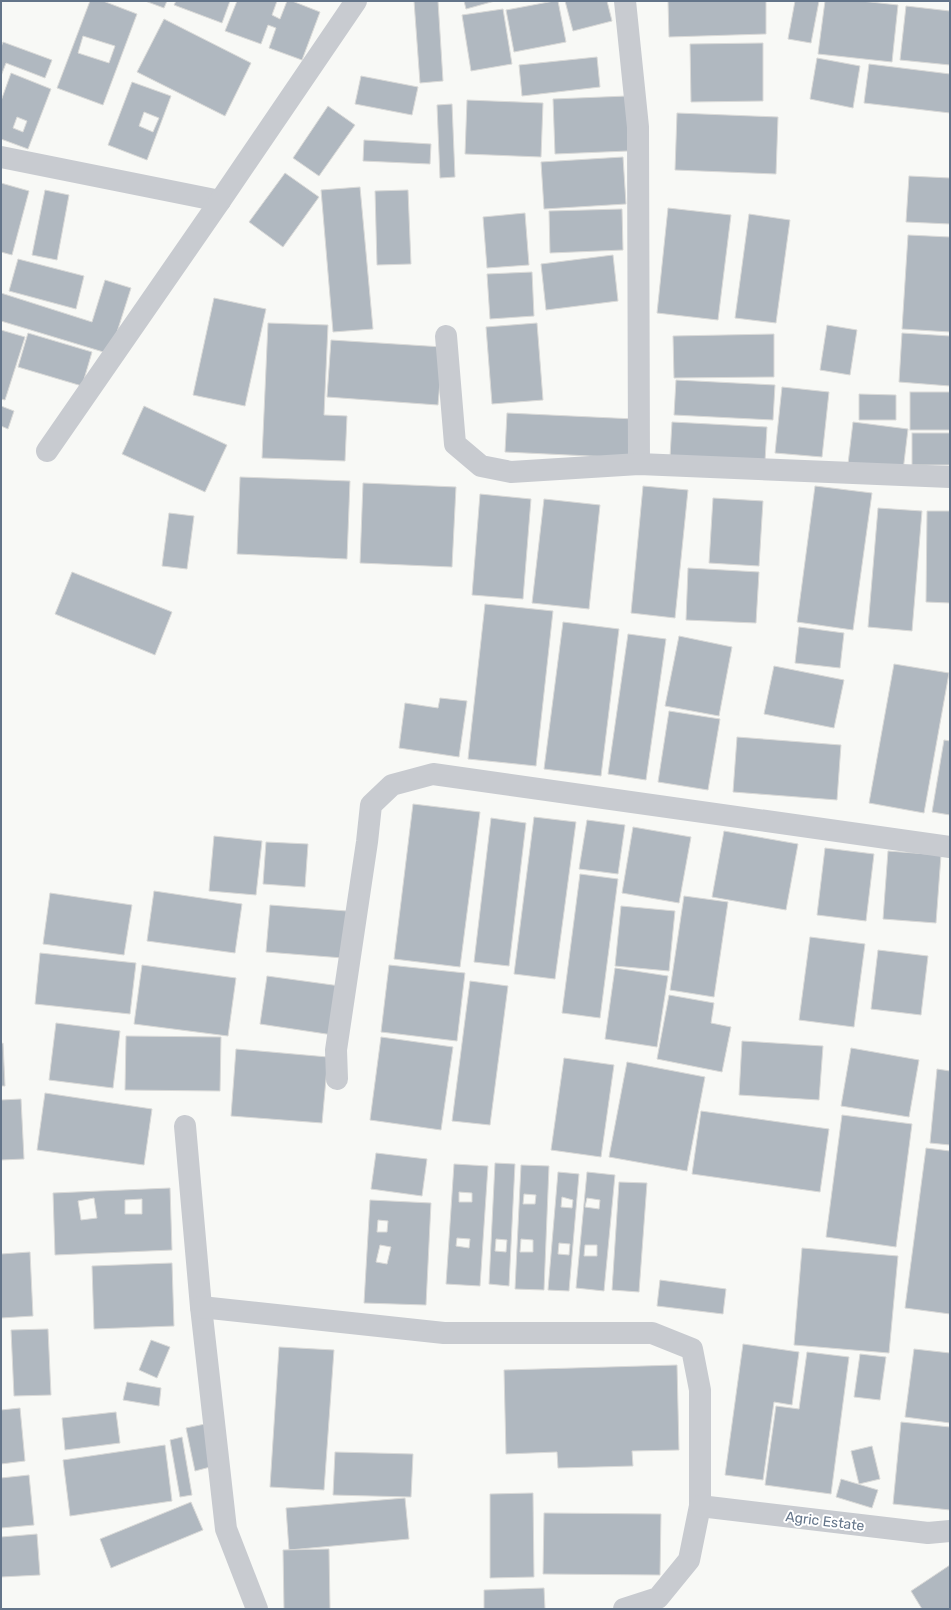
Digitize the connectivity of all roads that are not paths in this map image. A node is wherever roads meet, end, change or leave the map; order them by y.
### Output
1 (356, 1) edge
2 (625, 1) edge
3 (1, 157) edge
4 (220, 201) junction
5 (446, 336) dead end
6 (47, 450) dead end
7 (639, 464) junction
8 (950, 477) edge
9 (950, 847) edge
10 (336, 1079) dead end
11 (185, 1126) dead end
12 (201, 1306) junction
13 (700, 1506) junction
14 (950, 1531) edge
15 (257, 1609) edge
16 (624, 1609) edge

1 - 4 street
2 - 7 street
3 - 4 street
4 - 6 street
5 - 7 street
7 - 8 street
9 - 10 street
11 - 12 street
12 - 13 street
12 - 15 street
13 - 14 street, Agric Estate
13 - 16 street

